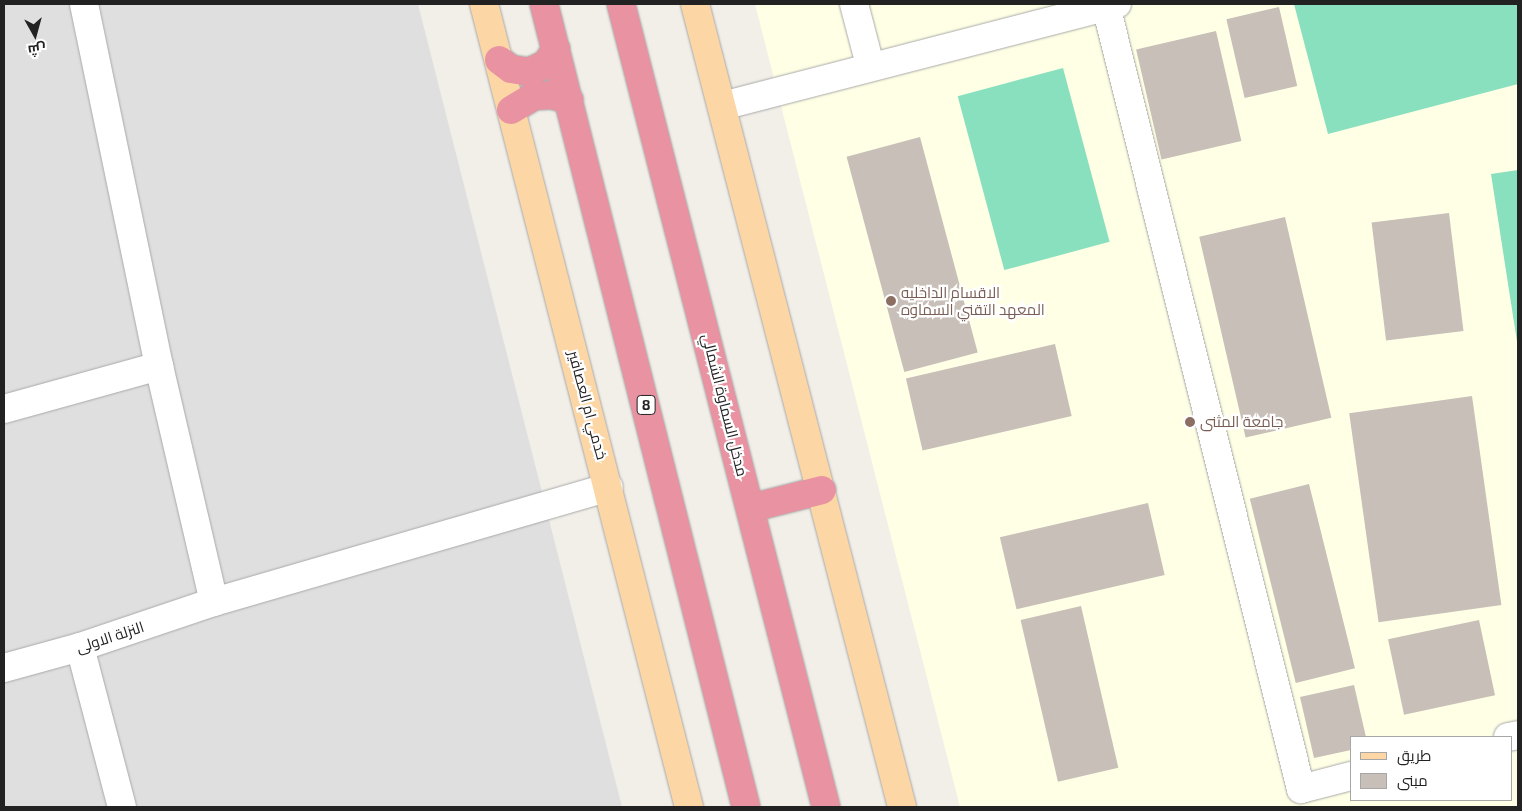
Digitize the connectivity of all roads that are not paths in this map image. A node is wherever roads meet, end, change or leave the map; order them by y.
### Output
1 (84, 4) edge
2 (484, 4) edge
3 (544, 4) edge
4 (621, 4) edge
5 (695, 4) edge
6 (854, 4) edge
7 (1112, 5) edge
8 (556, 49) junction
9 (870, 65) junction
10 (509, 85) junction
11 (569, 100) junction
12 (722, 106) junction
13 (159, 366) junction
14 (4, 409) edge
15 (609, 487) junction
16 (822, 490) junction
17 (751, 508) junction
18 (214, 602) junction
19 (80, 647) junction
20 (4, 668) edge
21 (1350, 776) edge
22 (122, 807) edge
23 (690, 807) edge
24 (746, 807) edge
25 (826, 807) edge
26 (902, 807) edge

1 - 13 street
2 - 10 main road, خدمي ام العصافير
3 - 8 highway, 8
4 - 17 highway, مدخل السماوة الشمالي
5 - 12 main road
6 - 9 street
7 - 9 street
7 - 21 street
8 - 10 highway
8 - 11 highway, 8
9 - 12 street
10 - 11 highway
10 - 15 main road, خدمي ام العصافير
11 - 24 highway, 8
12 - 16 main road
13 - 14 street
13 - 18 street
15 - 18 street, النزلة الاولى
15 - 23 main road, خدمي ام العصافير
16 - 17 highway
16 - 26 main road
17 - 25 highway, مدخل السماوة الشمالي
18 - 19 street, النزلة الاولى
19 - 20 street, النزلة الاولى
19 - 22 street

